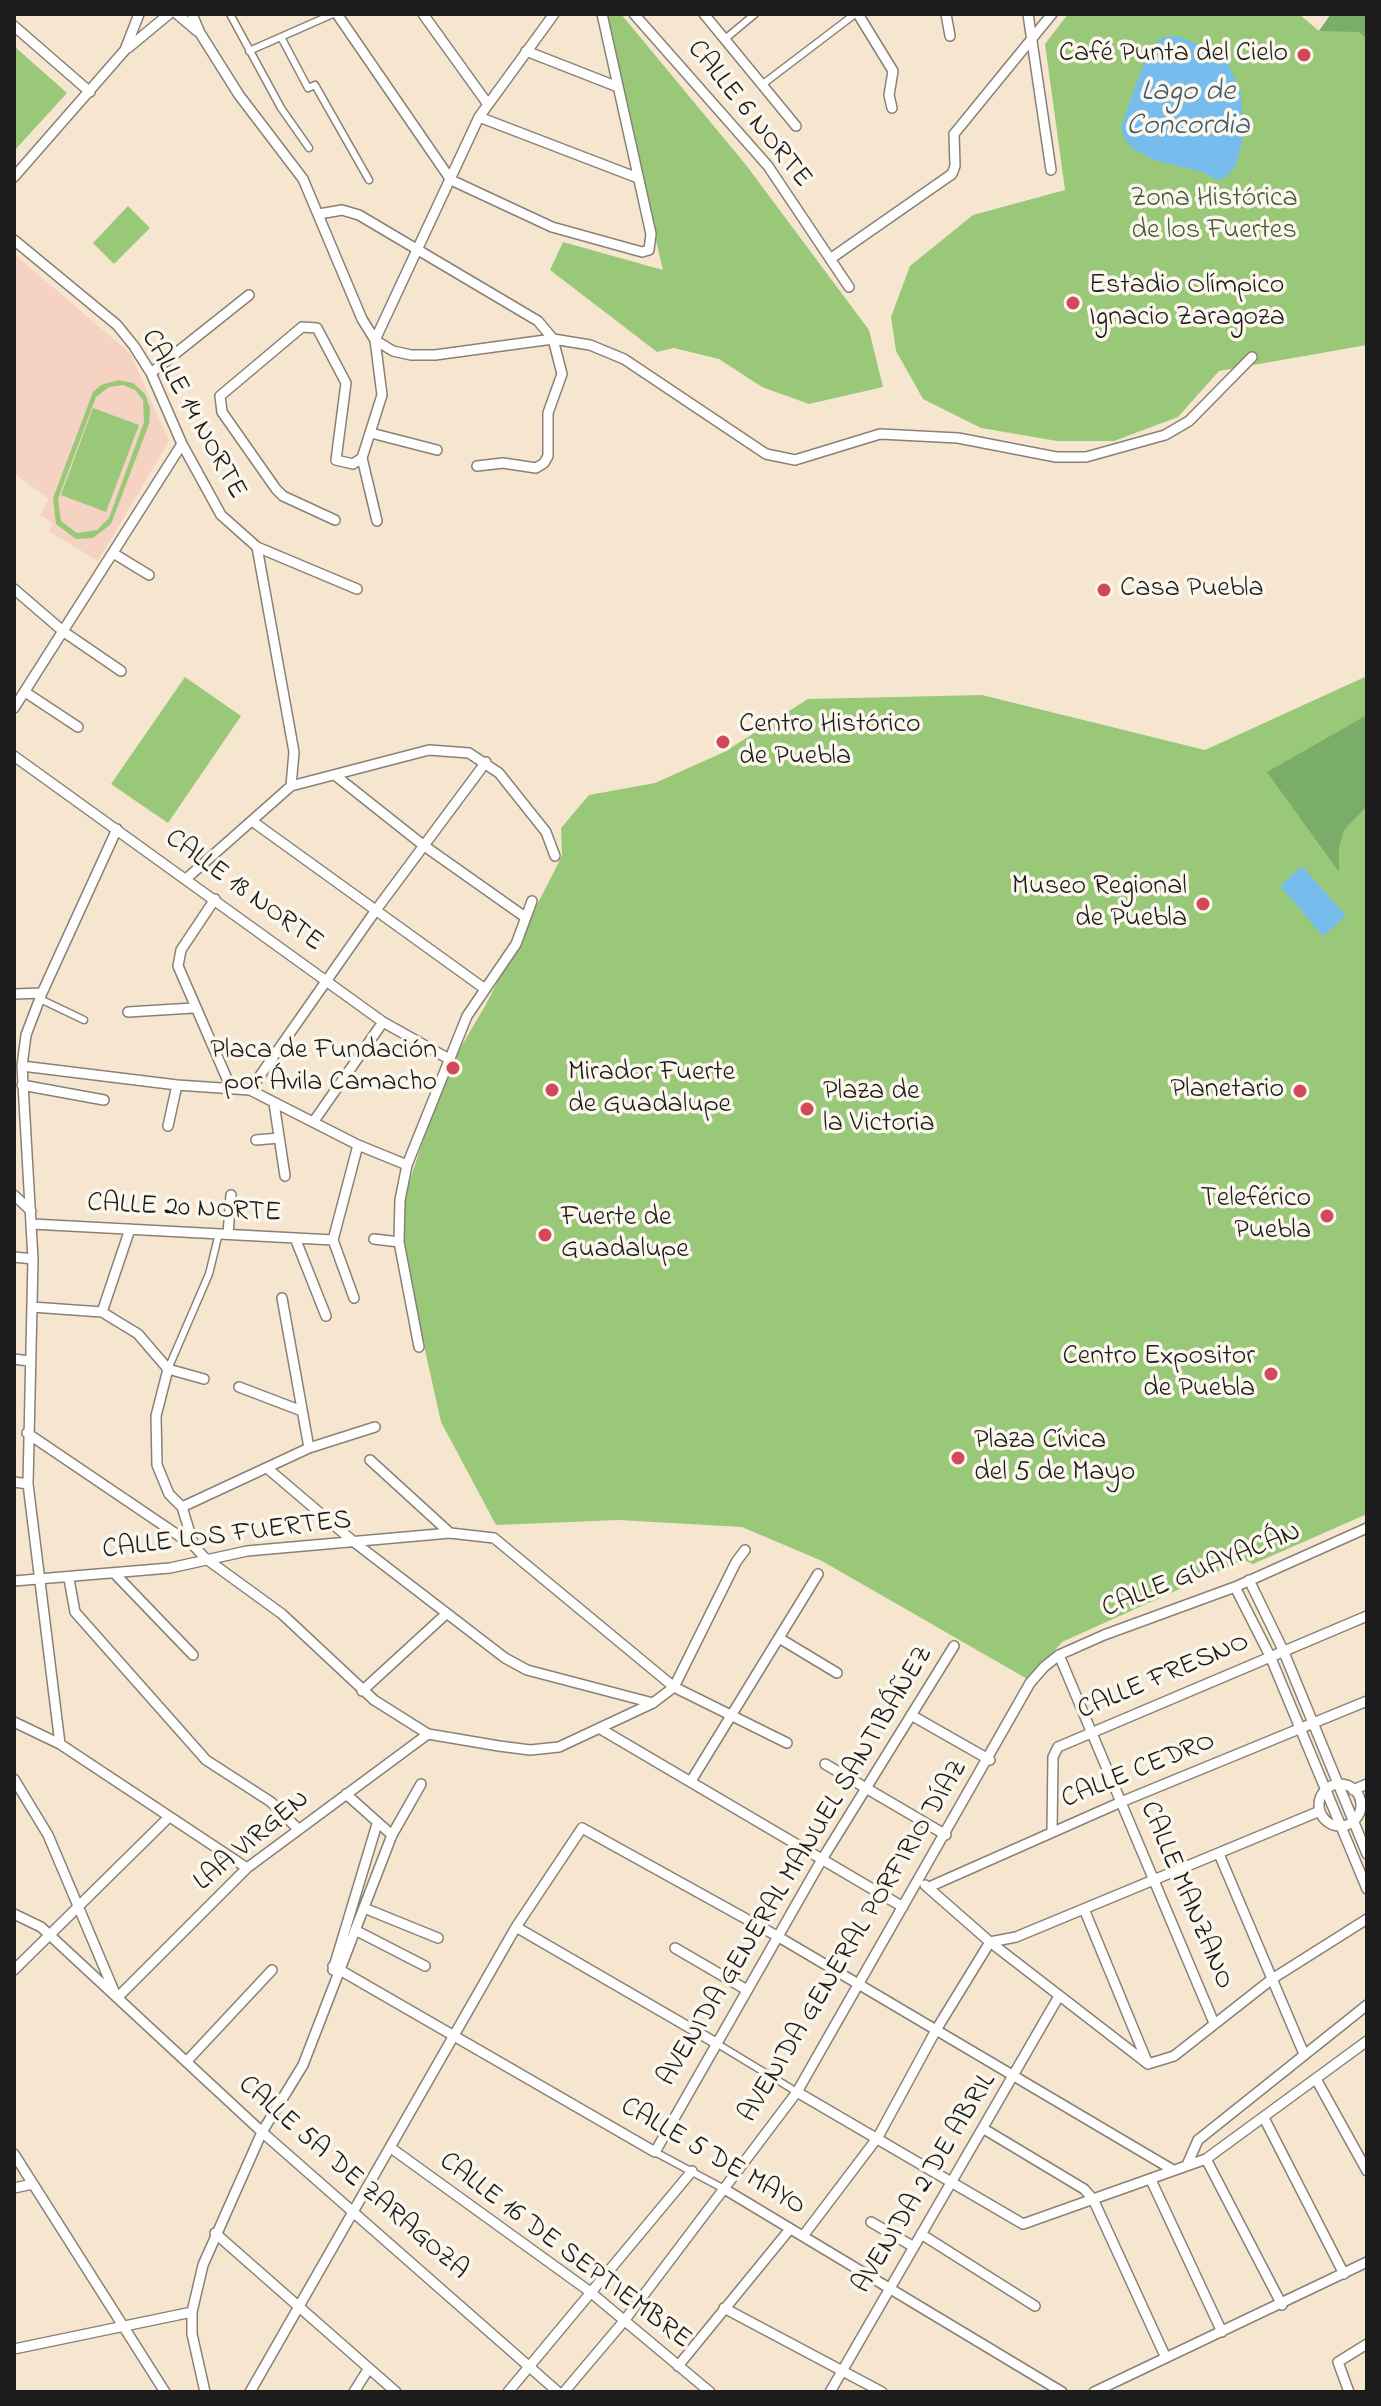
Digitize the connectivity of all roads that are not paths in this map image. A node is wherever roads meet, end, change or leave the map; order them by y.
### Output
1 (139, 14) edge
2 (169, 14) edge
3 (177, 14) edge
4 (192, 14) edge
5 (230, 14) edge
6 (335, 14) edge
7 (423, 14) edge
8 (554, 14) edge
9 (602, 14) edge
10 (634, 14) edge
11 (704, 14) edge
12 (755, 14) edge
13 (856, 14) edge
14 (946, 14) edge
15 (1028, 14) edge
16 (1052, 14) edge
17 (14, 26) edge
18 (200, 33) junction
19 (950, 36) dead end
20 (281, 37) junction
21 (1032, 38) junction
22 (725, 39) junction
23 (125, 50) junction
24 (249, 51) junction
25 (526, 51) junction
26 (763, 84) junction
27 (618, 87) junction
28 (90, 92) junction
29 (487, 103) junction
30 (892, 108) dead end
31 (479, 117) junction
32 (796, 126) dead end
33 (309, 148) dead end
34 (1051, 170) dead end
35 (14, 177) edge
36 (638, 178) junction
37 (369, 180) dead end
38 (451, 180) junction
39 (319, 214) junction
40 (14, 240) edge
41 (417, 249) junction
42 (830, 259) junction
43 (849, 287) dead end
44 (249, 295) dead end
45 (553, 339) junction
46 (375, 340) junction
47 (1252, 357) dead end
48 (151, 373) junction
49 (371, 433) junction
50 (182, 444) junction
51 (437, 450) dead end
52 (362, 458) junction
53 (477, 466) dead end
54 (335, 520) dead end
55 (377, 521) dead end
56 (257, 547) junction
57 (113, 553) junction
58 (149, 575) dead end
59 (14, 589) edge
60 (357, 589) dead end
61 (64, 632) junction
62 (121, 671) dead end
63 (25, 692) junction
64 (14, 708) edge
65 (78, 727) dead end
66 (14, 756) edge
67 (486, 762) junction
68 (336, 776) junction
69 (291, 786) junction
70 (252, 821) junction
71 (117, 829) junction
72 (423, 845) junction
73 (555, 856) dead end
74 (187, 878) junction
75 (215, 899) junction
76 (532, 901) dead end
77 (376, 910) junction
78 (525, 917) junction
79 (327, 980) junction
80 (485, 989) junction
81 (14, 994) edge
82 (41, 996) junction
83 (193, 1008) junction
84 (128, 1012) dead end
85 (84, 1020) dead end
86 (383, 1022) junction
87 (449, 1059) junction
88 (22, 1066) junction
89 (22, 1085) junction
90 (177, 1085) junction
91 (231, 1088) junction
92 (250, 1090) junction
93 (104, 1100) dead end
94 (274, 1103) junction
95 (314, 1121) junction
96 (168, 1126) dead end
97 (279, 1138) junction
98 (256, 1140) dead end
99 (358, 1145) junction
100 (407, 1165) junction
101 (285, 1176) dead end
102 (14, 1195) edge
103 (231, 1195) dead end
104 (31, 1211) junction
105 (32, 1224) junction
106 (130, 1229) junction
107 (224, 1233) junction
108 (295, 1238) junction
109 (374, 1239) dead end
110 (333, 1240) junction
111 (399, 1242) junction
112 (14, 1257) edge
113 (33, 1259) junction
114 (282, 1298) dead end
115 (354, 1298) dead end
116 (32, 1307) junction
117 (102, 1312) junction
118 (326, 1316) dead end
119 (419, 1347) dead end
120 (14, 1359) edge
121 (29, 1361) junction
122 (168, 1369) junction
123 (204, 1379) dead end
124 (239, 1387) dead end
125 (302, 1411) junction
126 (375, 1427) dead end
127 (27, 1433) junction
128 (309, 1448) junction
129 (370, 1460) dead end
130 (267, 1468) junction
131 (14, 1482) edge
132 (28, 1484) junction
133 (182, 1507) junction
134 (1367, 1528) edge
135 (450, 1533) junction
136 (354, 1542) junction
137 (194, 1546) junction
138 (745, 1550) dead end
139 (205, 1558) junction
140 (818, 1574) dead end
141 (116, 1575) junction
142 (69, 1579) junction
143 (1249, 1580) junction
144 (14, 1581) edge
145 (37, 1581) junction
146 (1235, 1587) junction
147 (446, 1614) junction
148 (1367, 1616) edge
149 (779, 1638) junction
150 (954, 1646) dead end
151 (1283, 1650) junction
152 (193, 1655) dead end
153 (1056, 1656) junction
154 (1270, 1656) junction
155 (837, 1673) dead end
156 (674, 1687) junction
157 (362, 1691) junction
158 (1367, 1701) edge
159 (653, 1703) junction
160 (733, 1714) junction
161 (911, 1715) junction
162 (14, 1722) edge
163 (1313, 1725) junction
164 (599, 1728) junction
165 (1299, 1730) junction
166 (1092, 1732) junction
167 (428, 1734) junction
168 (787, 1743) dead end
169 (60, 1744) junction
170 (990, 1760) junction
171 (825, 1764) dead end
172 (14, 1779) edge
173 (691, 1781) junction
174 (421, 1784) dead end
175 (1339, 1784) junction
176 (1367, 1784) edge
177 (866, 1789) junction
178 (1325, 1790) junction
179 (1353, 1790) junction
180 (346, 1794) junction
181 (1363, 1800) edge
182 (1121, 1802) junction
183 (1320, 1811) junction
184 (168, 1818) junction
185 (1353, 1820) junction
186 (377, 1824) junction
187 (1340, 1826) junction
188 (298, 1829) junction
189 (1052, 1832) junction
190 (392, 1835) junction
191 (946, 1835) junction
192 (1219, 1854) junction
193 (1367, 1854) edge
194 (821, 1861) junction
195 (247, 1868) junction
196 (360, 1878) junction
197 (1154, 1882) junction
198 (373, 1884) junction
199 (924, 1884) junction
200 (1367, 1889) edge
201 (903, 1907) junction
202 (76, 1908) junction
203 (364, 1908) junction
204 (1084, 1909) junction
205 (14, 1914) edge
206 (1367, 1919) edge
207 (516, 1927) junction
208 (355, 1930) junction
209 (49, 1935) junction
210 (777, 1936) junction
211 (438, 1938) dead end
212 (990, 1942) junction
213 (675, 1948) dead end
214 (425, 1966) dead end
215 (337, 1968) junction
216 (14, 1970) edge
217 (272, 1970) dead end
218 (1272, 1979) junction
219 (859, 1985) junction
220 (747, 1990) junction
221 (117, 1996) junction
222 (1059, 1996) junction
223 (1367, 2005) edge
224 (1214, 2023) junction
225 (936, 2030) junction
226 (456, 2036) junction
227 (1367, 2041) edge
228 (716, 2043) junction
229 (1304, 2054) junction
230 (187, 2061) junction
231 (1148, 2064) junction
232 (1015, 2076) junction
233 (1316, 2079) junction
234 (797, 2092) junction
235 (1264, 2118) junction
236 (984, 2129) junction
237 (262, 2132) junction
238 (878, 2137) junction
239 (391, 2148) junction
240 (655, 2152) junction
241 (14, 2154) edge
242 (1206, 2159) junction
243 (1187, 2165) junction
244 (1173, 2170) junction
245 (692, 2171) junction
246 (1367, 2171) edge
247 (1151, 2180) junction
248 (953, 2181) junction
249 (33, 2184) junction
250 (14, 2188) edge
251 (726, 2190) junction
252 (1093, 2199) junction
253 (355, 2212) junction
254 (871, 2222) dead end
255 (790, 2229) junction
256 (215, 2233) junction
257 (921, 2234) junction
258 (803, 2236) junction
259 (914, 2247) junction
260 (1367, 2262) edge
261 (1344, 2274) junction
262 (891, 2286) junction
263 (589, 2291) junction
264 (1282, 2305) junction
265 (1035, 2306) dead end
266 (299, 2307) junction
267 (724, 2308) junction
268 (192, 2312) junction
269 (624, 2321) junction
270 (123, 2325) junction
271 (1222, 2332) junction
272 (1367, 2344) edge
273 (14, 2349) edge
274 (1166, 2358) junction
275 (531, 2365) junction
276 (678, 2366) junction
277 (369, 2368) junction
278 (843, 2370) junction
279 (1116, 2387) edge
280 (1058, 2391) edge
281 (165, 2392) edge
282 (205, 2392) edge
283 (250, 2392) edge
284 (354, 2392) edge
285 (396, 2392) edge
286 (508, 2392) edge
287 (561, 2392) edge
288 (710, 2392) edge
289 (830, 2392) edge
290 (882, 2392) edge
291 (1094, 2392) edge
292 (1349, 2392) edge

1 - 23 street
2 - 23 street
3 - 18 street
4 - 18 street
5 - 24 street
6 - 20 street
6 - 38 street
7 - 29 street
8 - 25 street
9 - 27 street
10 - 42 street, CALLE 6 NORTE
11 - 22 street
12 - 22 street
13 - 26 street
13 - 30 street
14 - 19 street
15 - 21 street
16 - 21 street
17 - 28 street
18 - 39 street
20 - 24 street
20 - 37 street
21 - 34 street
21 - 42 street
22 - 26 street
23 - 28 street
24 - 33 street
25 - 27 street
25 - 29 street
26 - 32 street
27 - 36 street
28 - 35 street
29 - 31 street
31 - 36 street
31 - 38 street
36 - 38 street
38 - 41 street
39 - 41 street
39 - 46 street
40 - 48 street, CALLE 14 NORTE
41 - 45 street
41 - 46 street
42 - 43 street, CALLE 6 NORTE
44 - 48 street
45 - 46 street
45 - 47 street
45 - 53 street
46 - 49 street
48 - 50 street, CALLE 14 NORTE
49 - 51 street
49 - 52 street
50 - 56 street, CALLE 14 NORTE
50 - 57 street
52 - 54 street
52 - 55 street
56 - 60 street, CALLE 14 NORTE
56 - 69 street
57 - 58 street
57 - 61 street
59 - 61 street
61 - 62 street
61 - 63 street
63 - 64 street
63 - 65 street
66 - 71 street, CALLE 18 NORTE
67 - 68 street
67 - 72 street
67 - 73 street
68 - 69 street
68 - 72 street
69 - 70 street
70 - 74 street
70 - 77 street
71 - 74 street, CALLE 18 NORTE
71 - 82 street
72 - 77 street
72 - 78 street
74 - 75 street, CALLE 18 NORTE
75 - 79 street, CALLE 18 NORTE
75 - 83 street
76 - 78 street
77 - 79 street
77 - 80 street
78 - 80 street
79 - 86 street, CALLE 18 NORTE
79 - 92 street
80 - 87 street
81 - 82 street
82 - 85 street
82 - 88 street
83 - 84 street
83 - 91 street
86 - 87 street, CALLE 18 NORTE
86 - 95 street
87 - 100 street
88 - 89 street
88 - 90 street
89 - 93 street
89 - 104 street
90 - 91 street
90 - 96 street
91 - 92 street
92 - 94 street
94 - 95 street
94 - 97 street
95 - 99 street
97 - 98 street
97 - 101 street
99 - 100 street
99 - 110 street
100 - 111 street
102 - 104 street
103 - 107 street
104 - 105 street
105 - 106 street, CALLE 20 NORTE
105 - 113 street
106 - 107 street, CALLE 20 NORTE
106 - 117 street
107 - 108 street, CALLE 20 NORTE
107 - 122 street
108 - 110 street, CALLE 20 NORTE
108 - 118 street
109 - 111 street
110 - 115 street
111 - 119 street
112 - 113 street
113 - 116 street
114 - 125 street
116 - 117 street
116 - 121 street
117 - 122 street
120 - 121 street
121 - 127 street
122 - 123 street
122 - 133 street
124 - 125 street
125 - 128 street
126 - 128 street
127 - 132 street
127 - 137 street
128 - 130 street
129 - 135 street
130 - 133 street
130 - 136 street
131 - 132 street
132 - 145 street
133 - 137 street
134 - 143 street, CALLE GUAYACÁN
135 - 136 street, CALLE LOS FUERTES
135 - 156 street, CALLE LOS FUERTES
136 - 139 street, CALLE LOS FUERTES
136 - 147 street
137 - 139 street
138 - 156 street
139 - 141 street, CALLE LOS FUERTES
139 - 157 street
140 - 149 street
141 - 142 street, CALLE LOS FUERTES
141 - 152 street
142 - 145 street, CALLE LOS FUERTES
142 - 188 street
143 - 146 street, CALLE GUAYACÁN
143 - 151 street
144 - 145 street, CALLE LOS FUERTES
145 - 169 street
146 - 153 street, CALLE GUAYACÁN
146 - 154 street
147 - 157 street
147 - 159 street
148 - 151 street, CALLE FRESNO
149 - 155 street
149 - 160 street
150 - 161 street, AVENIDA GENERAL MANUEL SANTIBÁÑEZ
151 - 154 street, CALLE FRESNO
151 - 163 street
153 - 166 street, CALLE MANZANO
153 - 170 street, AVENIDA GENERAL PORFIRIO DÍAZ
154 - 165 street
154 - 166 street, CALLE FRESNO
156 - 159 street
156 - 160 street
157 - 167 street
158 - 163 street, CALLE CEDRO
159 - 164 street
160 - 168 street
160 - 173 street
161 - 170 street
161 - 177 street, AVENIDA GENERAL MANUEL SANTIBÁÑEZ
162 - 169 street
163 - 165 street, CALLE CEDRO
163 - 175 street
164 - 167 street
164 - 173 street
165 - 178 street
165 - 182 street, CALLE CEDRO
166 - 182 street, CALLE MANZANO
166 - 189 street, CALLE FRESNO
167 - 180 street, LAA VIRGEN
169 - 184 street
170 - 191 street, AVENIDA GENERAL PORFIRIO DÍAZ
171 - 177 street
172 - 202 street, CALLE 5A DE ZARAGOZA
173 - 194 street
174 - 190 street
175 - 178 street
175 - 179 street
175 - 185 street
176 - 179 street
177 - 191 street
177 - 194 street, AVENIDA GENERAL MANUEL SANTIBÁÑEZ
178 - 183 street
178 - 187 street
179 - 181 street
180 - 186 street
180 - 188 street, LAA VIRGEN
181 - 185 street
182 - 189 street, CALLE CEDRO
182 - 197 street, CALLE MANZANO
183 - 187 street
183 - 192 street
184 - 195 street
184 - 202 street
185 - 187 street
185 - 193 street
186 - 190 street
186 - 196 street
187 - 200 street
188 - 195 street, LAA VIRGEN
189 - 199 street, CALLE CEDRO
190 - 198 street
191 - 199 street, AVENIDA GENERAL PORFIRIO DÍAZ
192 - 197 street
192 - 218 street
194 - 201 street
194 - 210 street, AVENIDA GENERAL MANUEL SANTIBÁÑEZ
195 - 221 street, LAA VIRGEN
196 - 198 street
196 - 215 street
197 - 204 street
197 - 224 street, CALLE MANZANO
198 - 203 street
199 - 201 street, AVENIDA GENERAL PORFIRIO DÍAZ
199 - 212 street
201 - 219 street, AVENIDA GENERAL PORFIRIO DÍAZ
202 - 209 street
202 - 221 street, CALLE 5A DE ZARAGOZA
203 - 208 street
203 - 211 street
204 - 212 street
204 - 231 street
205 - 209 street
206 - 218 street
207 - 210 street
207 - 226 street
207 - 228 street
208 - 214 street
208 - 215 street
209 - 216 street
209 - 221 street
210 - 219 street
210 - 220 street, AVENIDA GENERAL MANUEL SANTIBÁÑEZ
212 - 222 street
212 - 225 street
213 - 220 street
215 - 226 street, CALLE 5 DE MAYO
215 - 237 street
217 - 230 street
218 - 224 street
218 - 229 street
219 - 225 street
219 - 234 street, AVENIDA GENERAL PORFIRIO DÍAZ
220 - 228 street, AVENIDA GENERAL MANUEL SANTIBÁÑEZ
221 - 230 street, CALLE 5A DE ZARAGOZA
222 - 231 street
222 - 232 street, AVENIDA 2 DE ABRIL
223 - 229 street
224 - 231 street
225 - 232 street
225 - 238 street
226 - 239 street
226 - 240 street, CALLE 5 DE MAYO
227 - 233 street
228 - 234 street
228 - 240 street, AVENIDA GENERAL MANUEL SANTIBÁÑEZ
229 - 243 street
230 - 237 street, CALLE 5A DE ZARAGOZA
232 - 236 street, AVENIDA 2 DE ABRIL
232 - 244 street
233 - 235 street
233 - 246 street
234 - 238 street
234 - 251 street, AVENIDA GENERAL PORFIRIO DÍAZ
235 - 242 street
235 - 261 street
236 - 248 street, AVENIDA 2 DE ABRIL
236 - 252 street
237 - 253 street, CALLE 5A DE ZARAGOZA
237 - 256 street
238 - 248 street
238 - 258 street
239 - 253 street
239 - 263 street, CALLE 16 DE SEPTIEMBRE
240 - 245 street, CALLE 5 DE MAYO
241 - 249 street
242 - 243 street
242 - 264 street
243 - 244 street
244 - 247 street
245 - 251 street, CALLE 5 DE MAYO
245 - 263 street
247 - 252 street
247 - 271 street
248 - 252 street
248 - 257 street, AVENIDA 2 DE ABRIL
249 - 250 street
249 - 270 street
251 - 255 street, CALLE 5 DE MAYO
251 - 269 street, AVENIDA GENERAL PORFIRIO DÍAZ
252 - 274 street
253 - 266 street
253 - 275 street, CALLE 5A DE ZARAGOZA
254 - 259 street
255 - 258 street, CALLE 5 DE MAYO
255 - 267 street
256 - 266 street
256 - 268 street
257 - 259 street, AVENIDA 2 DE ABRIL
257 - 265 street
258 - 262 street, CALLE 5 DE MAYO
259 - 262 street, AVENIDA 2 DE ABRIL
260 - 261 street
261 - 264 street
262 - 278 street, AVENIDA 2 DE ABRIL
262 - 280 street, CALLE 5 DE MAYO
263 - 269 street, CALLE 16 DE SEPTIEMBRE
263 - 275 street
264 - 271 street
266 - 277 street
266 - 283 street
267 - 276 street
267 - 278 street
268 - 270 street
268 - 282 street
269 - 276 street, CALLE 16 DE SEPTIEMBRE
269 - 287 street, AVENIDA GENERAL PORFIRIO DÍAZ
270 - 273 street
270 - 281 street
271 - 274 street
272 - 292 street
274 - 279 street
275 - 286 street
275 - 287 street, CALLE 5A DE ZARAGOZA
276 - 288 street, CALLE 16 DE SEPTIEMBRE
277 - 284 street
277 - 285 street
278 - 289 street, AVENIDA 2 DE ABRIL
278 - 290 street
279 - 291 street

